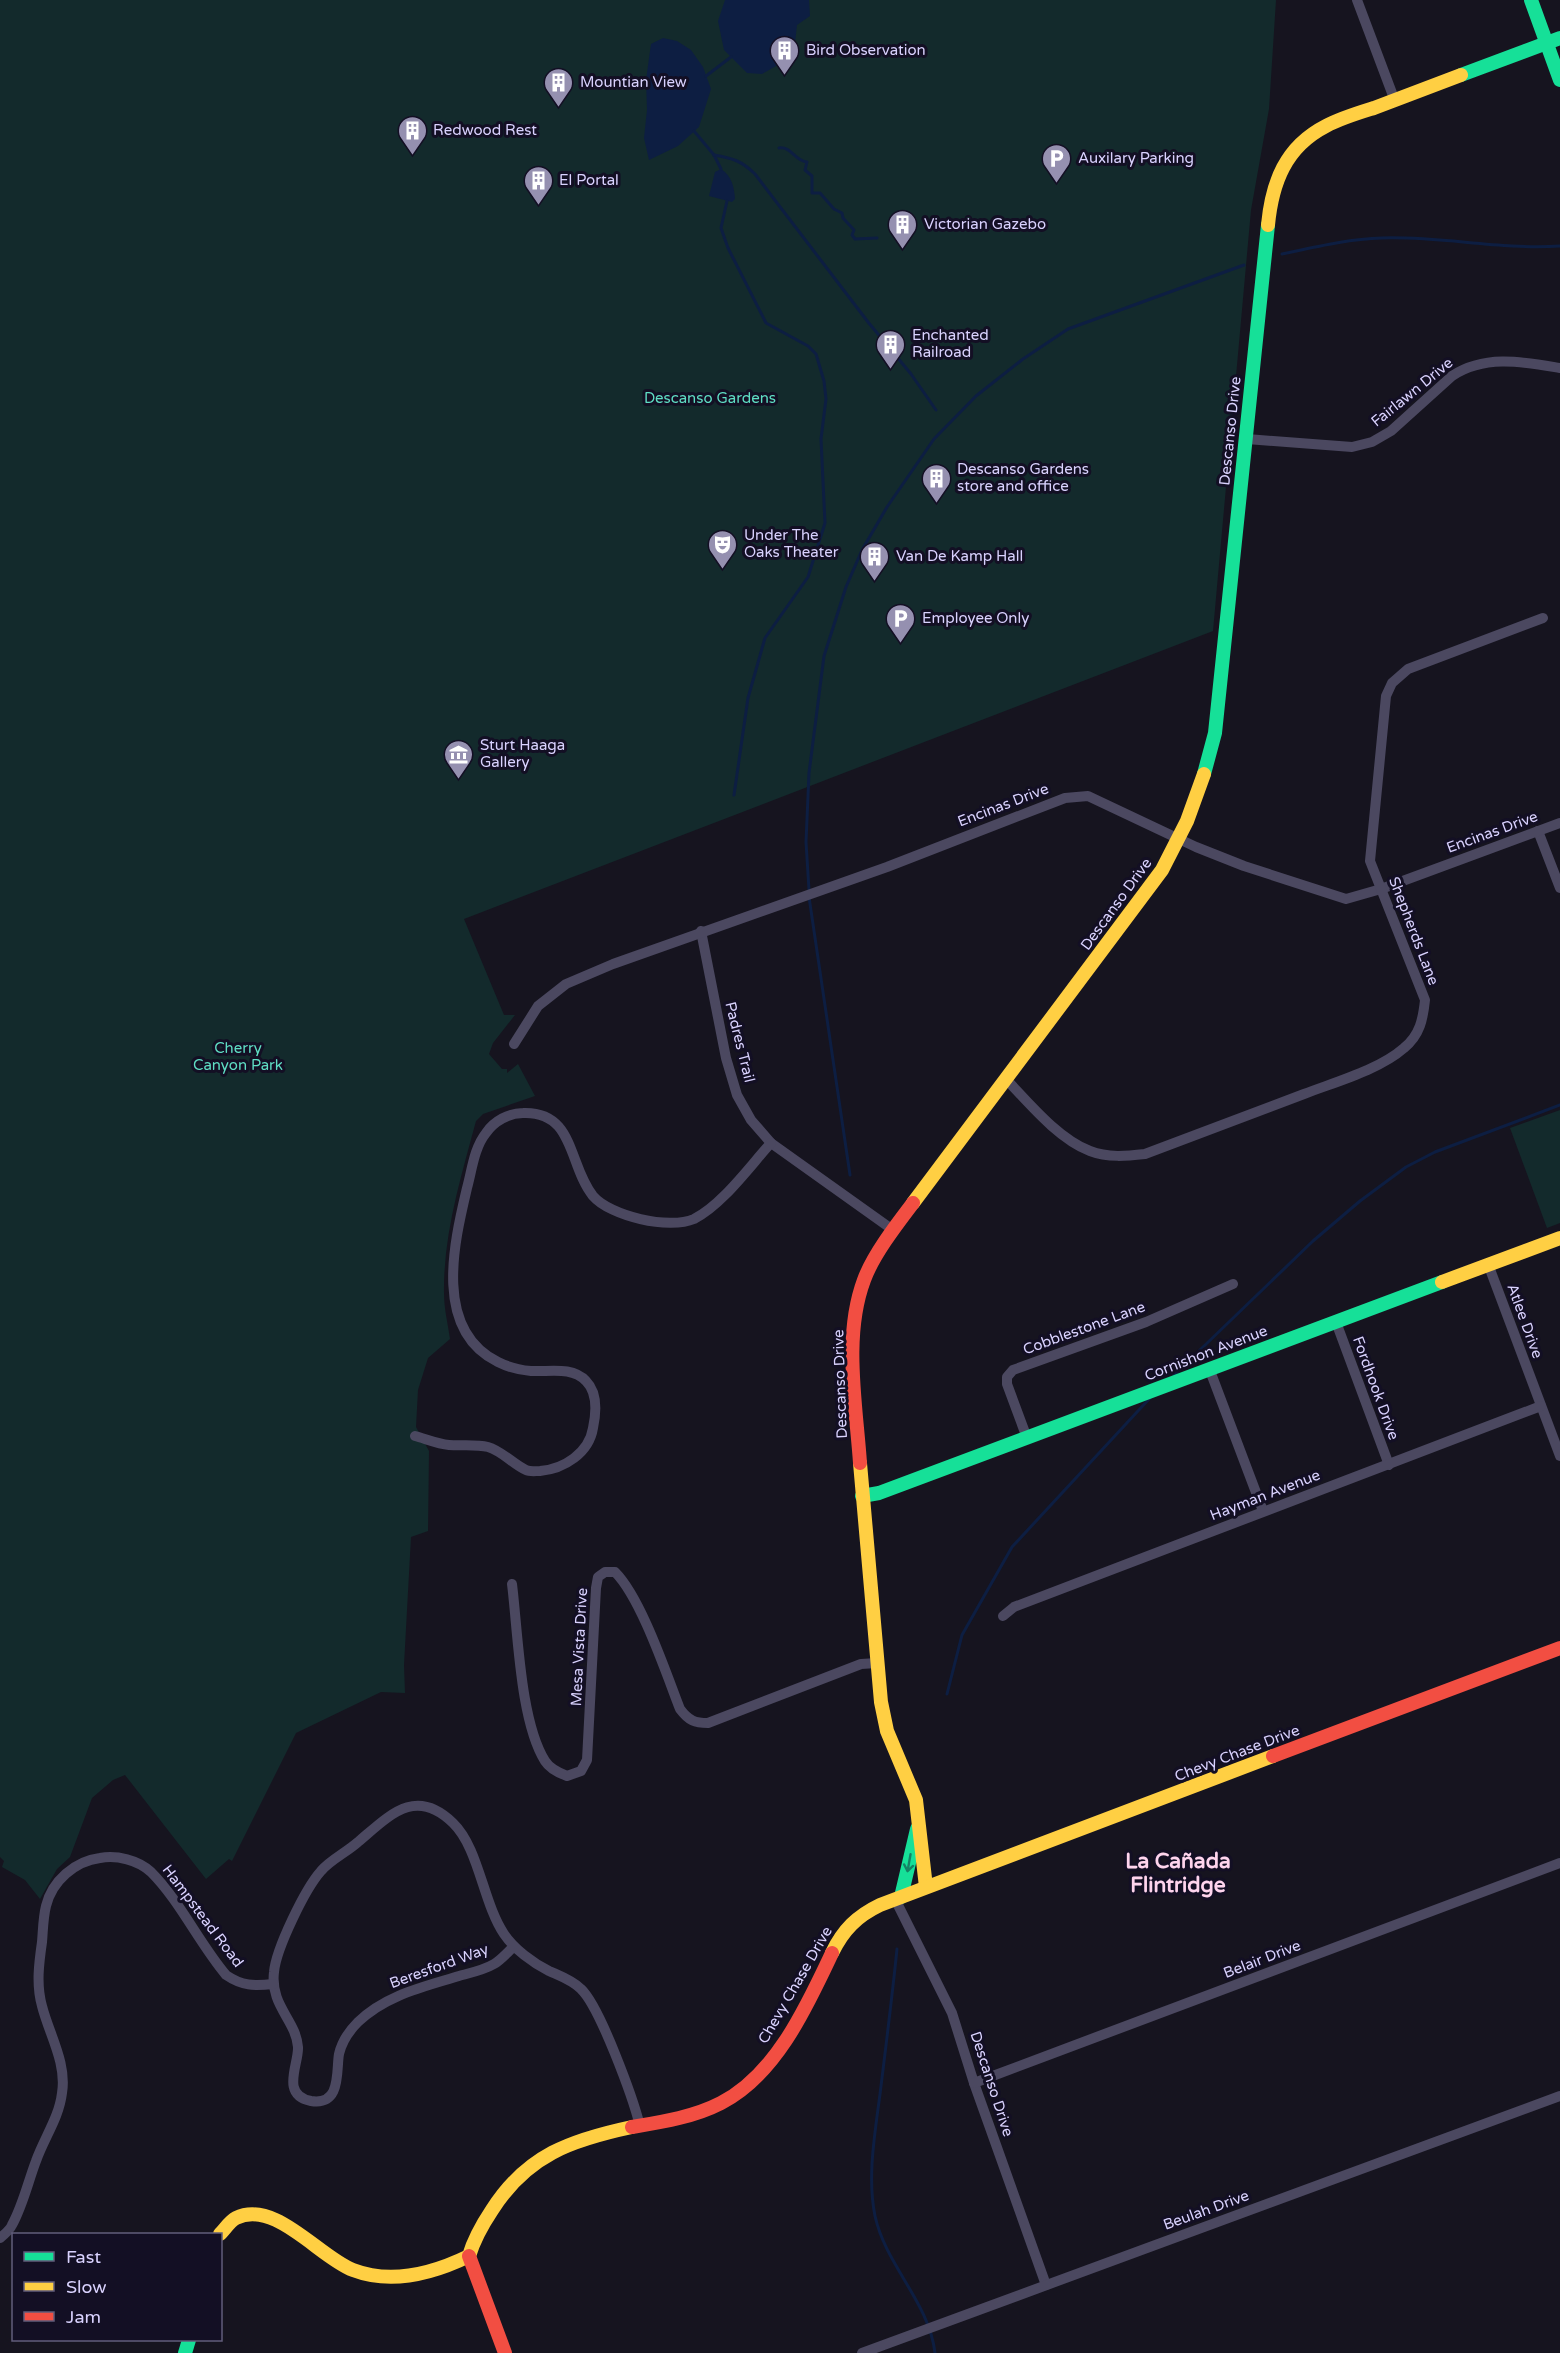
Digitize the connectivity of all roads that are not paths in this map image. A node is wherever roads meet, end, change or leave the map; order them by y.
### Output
1 (1357, 0) edge
2 (1531, 0) edge
3 (1553, 41) edge
4 (1560, 80) edge
5 (1395, 101) junction
6 (1560, 368) edge
7 (1246, 439) junction
8 (1543, 618) dead end
9 (1560, 823) edge
10 (1538, 831) junction
11 (1180, 840) junction
12 (1560, 888) edge
13 (1381, 889) junction
14 (701, 932) junction
15 (514, 1044) dead end
16 (1005, 1078) junction
17 (771, 1143) junction
18 (893, 1230) junction
19 (1560, 1238) edge
20 (1488, 1264) junction
21 (1233, 1284) dead end
22 (1336, 1322) junction
23 (1209, 1368) junction
24 (1541, 1406) junction
25 (416, 1436) dead end
26 (1027, 1438) junction
27 (1560, 1456) edge
28 (1389, 1465) junction
29 (862, 1496) junction
30 (1263, 1511) junction
31 (512, 1584) dead end
32 (1003, 1616) dead end
33 (1560, 1648) edge
34 (877, 1663) junction
35 (917, 1829) junction
36 (1560, 1863) edge
37 (926, 1887) junction
38 (898, 1898) junction
39 (514, 1946) junction
40 (273, 1984) junction
41 (974, 2083) junction
42 (1560, 2096) edge
43 (640, 2126) junction
44 (222, 2233) edge
45 (0, 2238) edge
46 (469, 2256) junction
47 (1046, 2285) junction
48 (505, 2353) edge
49 (862, 2353) edge

1 - 5 street
2 - 3 street
3 - 4 street
3 - 5 street, Descanso Drive
5 - 7 street, Descanso Drive
6 - 7 street, Fairlawn Drive
7 - 11 street, Descanso Drive
8 - 13 street, Shepherds Lane
9 - 10 street, Encinas Drive
10 - 12 street
10 - 13 street, Encinas Drive
11 - 13 street, Encinas Drive
11 - 14 street, Encinas Drive
11 - 16 street, Descanso Drive
13 - 16 street, Shepherds Lane
14 - 15 street, Encinas Drive
14 - 17 street, Padres Trail
16 - 18 street, Descanso Drive
17 - 18 street, Padres Trail
17 - 25 street
18 - 29 street, Descanso Drive
19 - 20 street, Cornishon Avenue
20 - 22 street, Cornishon Avenue
20 - 24 street, Atlee Drive
21 - 26 street, Cobblestone Lane
22 - 23 street, Cornishon Avenue
22 - 28 street, Fordhook Drive
23 - 26 street, Cornishon Avenue
23 - 30 street
24 - 27 street, Atlee Drive
24 - 28 street, Hayman Avenue
26 - 29 street, Cornishon Avenue
28 - 30 street, Hayman Avenue
29 - 34 street, Descanso Drive
30 - 32 street, Hayman Avenue
31 - 34 street, Mesa Vista Drive
33 - 37 street, Chevy Chase Drive
34 - 35 street, Descanso Drive
35 - 37 street, Descanso Drive
35 -> 38 street
36 - 41 street, Belair Drive
37 - 38 street, Chevy Chase Drive
38 - 41 street, Descanso Drive
38 - 43 street, Chevy Chase Drive
39 - 40 street, Beresford Way
39 - 40 street
39 - 43 street
40 - 45 street, Hampstead Road
41 - 47 street, Descanso Drive
42 - 47 street, Beulah Drive
43 - 46 street, Chevy Chase Drive
44 - 46 street
46 - 48 street
47 - 49 street, Beulah Drive

